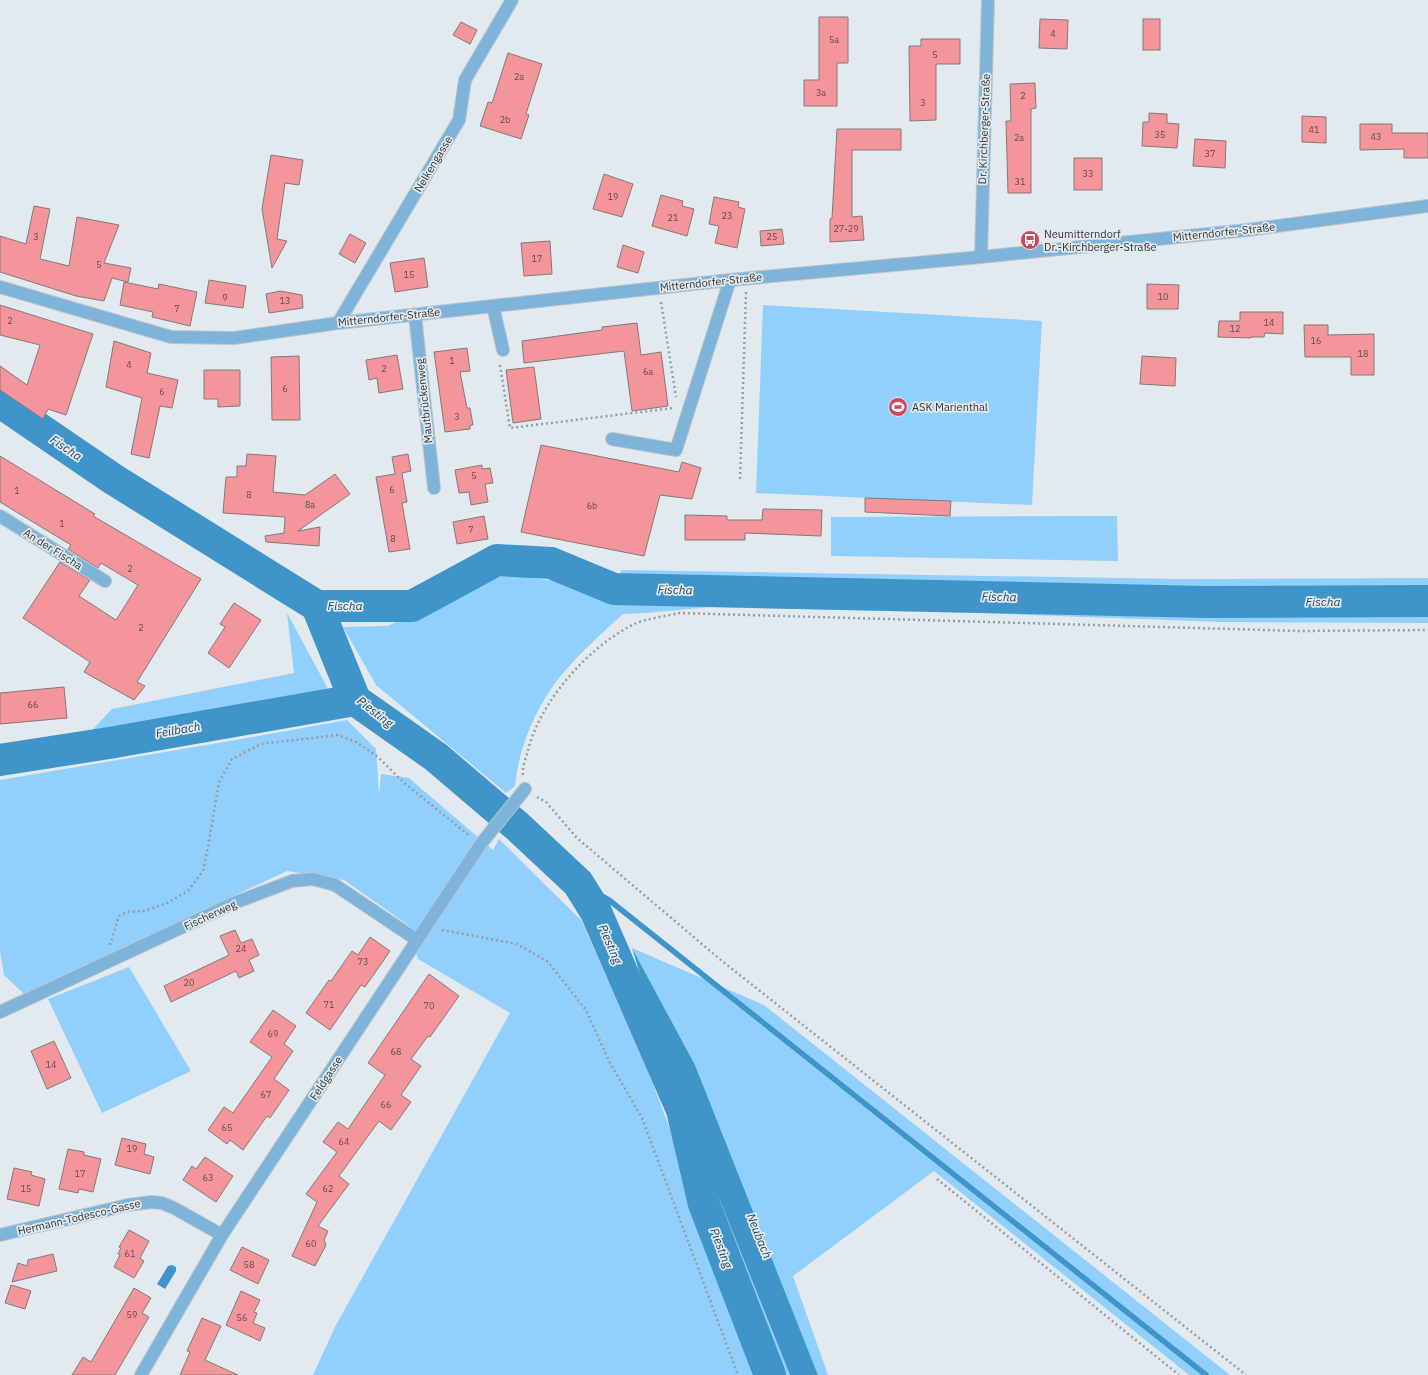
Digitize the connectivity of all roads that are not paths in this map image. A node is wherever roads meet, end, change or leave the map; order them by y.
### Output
1 (512, 0) edge
2 (988, 0) edge
3 (1428, 206) edge
4 (981, 257) junction
5 (730, 280) junction
6 (0, 287) edge
7 (493, 306) junction
8 (415, 315) junction
9 (338, 323) junction
10 (503, 350) road end
11 (612, 439) dead end
12 (434, 488) dead end
13 (0, 516) edge
14 (105, 581) dead end
15 (525, 789) road end
16 (417, 940) junction
17 (0, 1012) edge
18 (0, 1235) edge
19 (222, 1235) junction
20 (141, 1375) edge

1 - 9 street, Nelkengasse
2 - 4 street, Dr. Kirchberger-Straße
3 - 4 street, Mitterndorfer-Straße
4 - 5 street, Mitterndorfer-Straße
5 - 7 street, Mitterndorfer-Straße
5 - 11 street
6 - 9 street, Mitterndorfer-Straße
7 - 8 street, Mitterndorfer-Straße
7 - 10 street
8 - 9 street, Mitterndorfer-Straße
8 - 12 street, Mautbrückenweg
13 - 14 street, An der Fischa
15 - 16 street, Feldgasse
16 - 17 street, Fischerweg
16 - 19 street, Feldgasse
18 - 19 street, Hermann-Todesco-Gasse
19 - 20 street, Feldgasse

